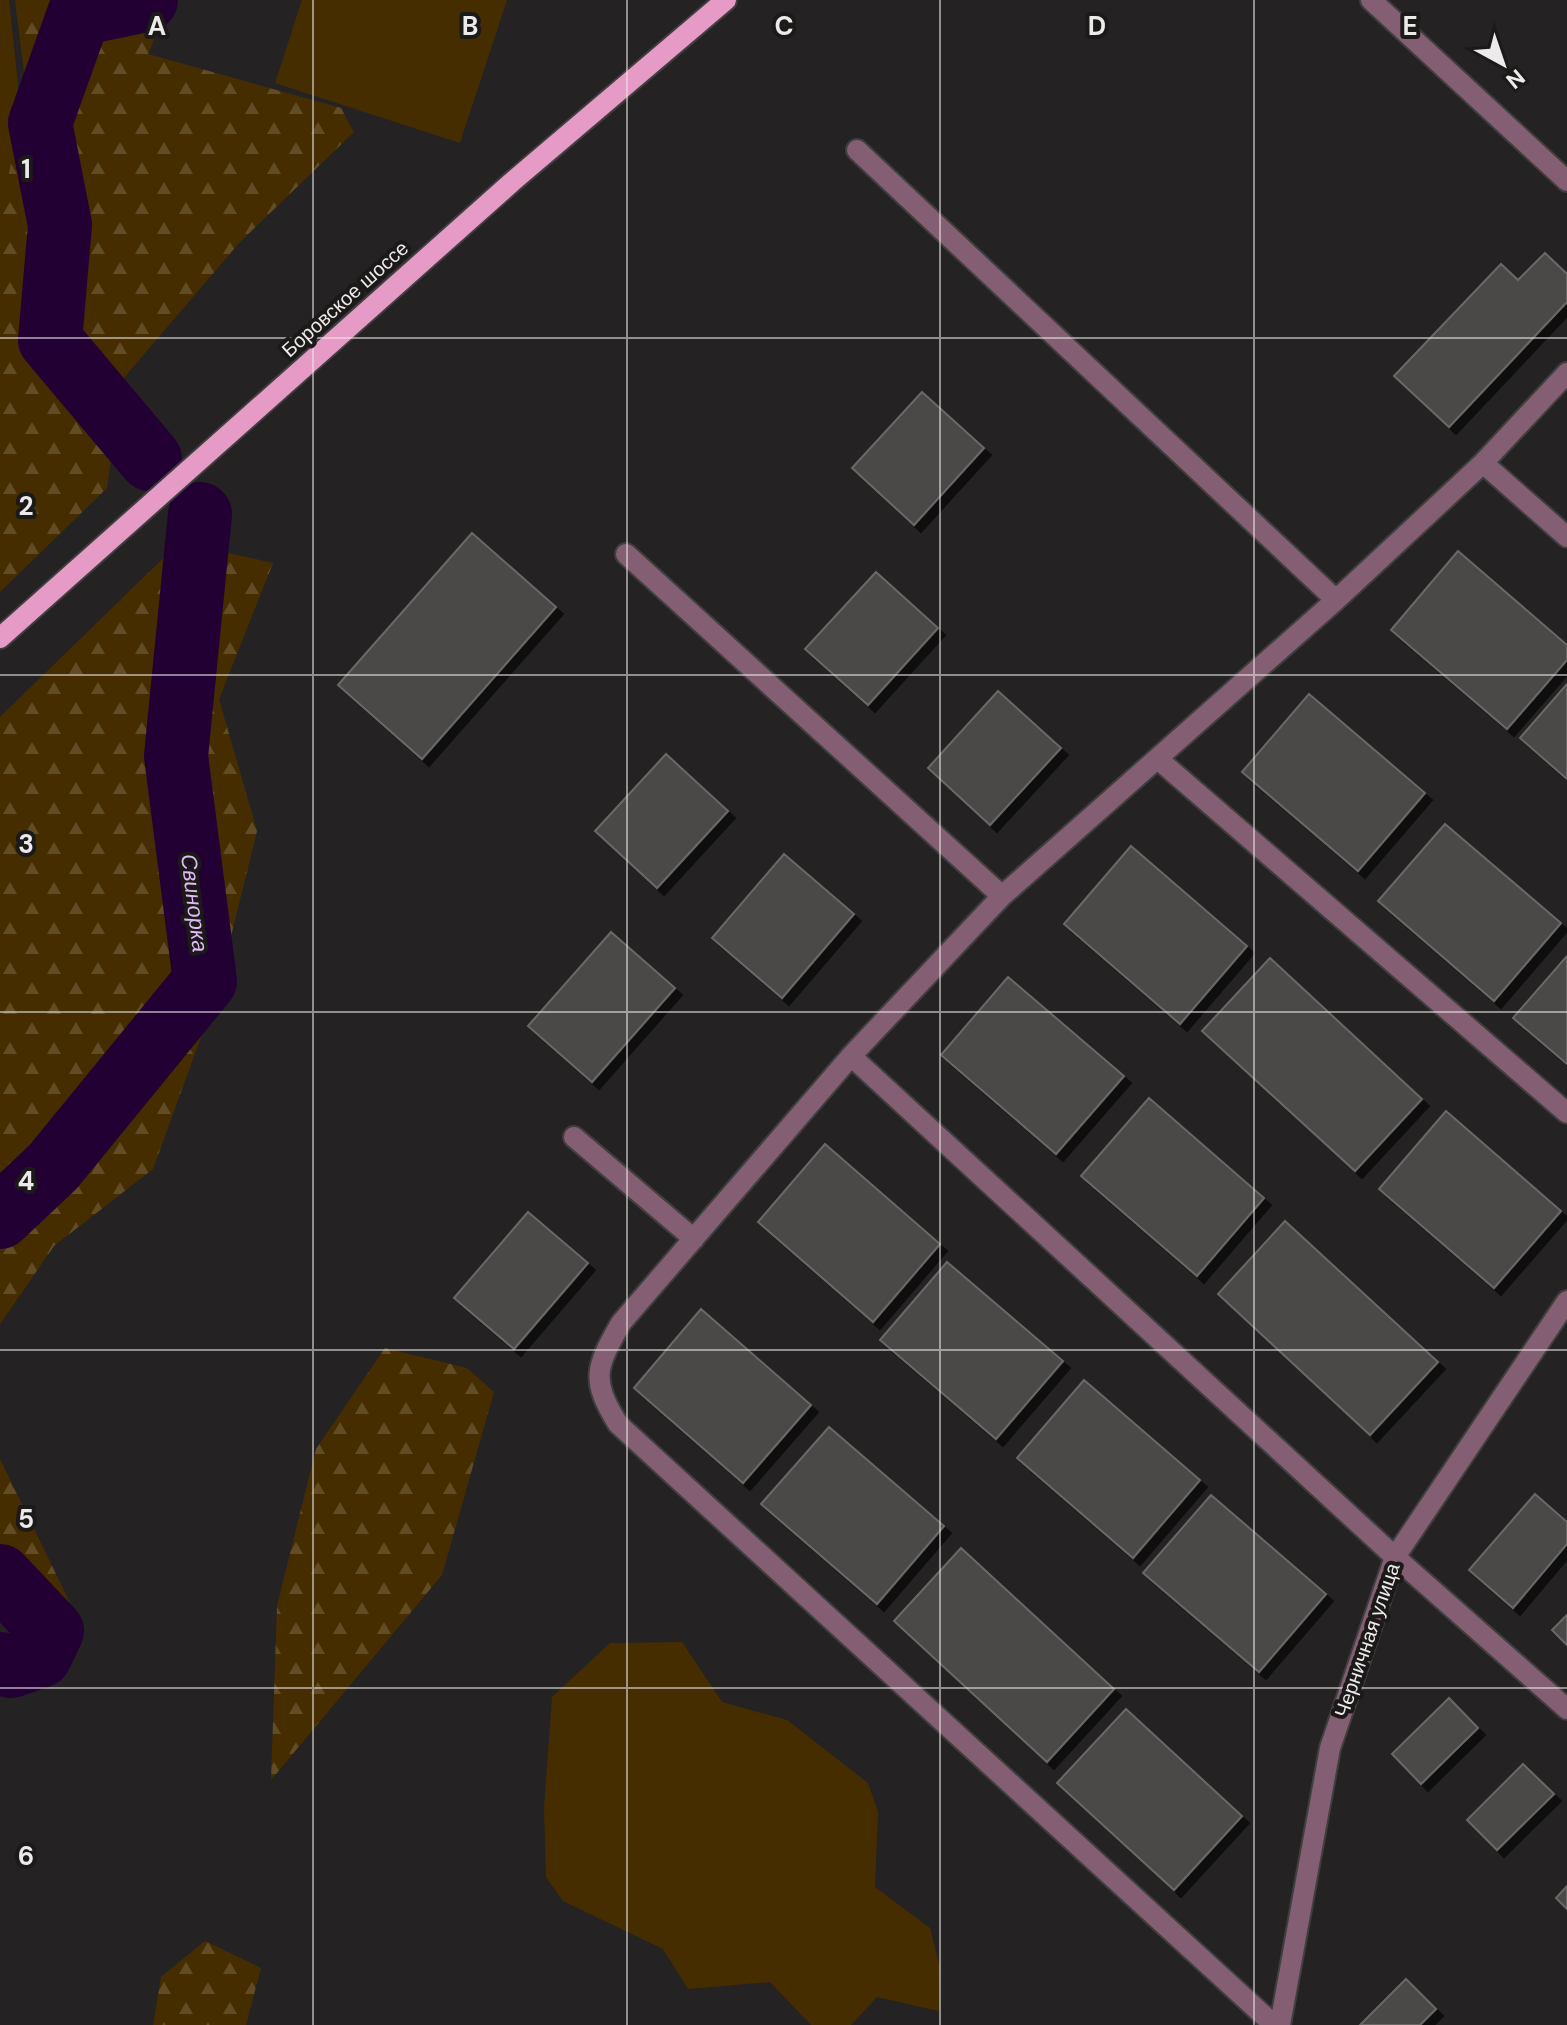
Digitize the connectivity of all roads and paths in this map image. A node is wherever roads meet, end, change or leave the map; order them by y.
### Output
1 (726, 0) edge
2 (1371, 0) edge
3 (857, 150) dead end
4 (1567, 181) edge
5 (1567, 373) edge
6 (1483, 463) junction
7 (1567, 537) edge
8 (626, 554) dead end
9 (1336, 600) junction
10 (0, 638) edge
11 (1159, 760) junction
12 (1002, 896) junction
13 (851, 1056) junction
14 (1567, 1113) edge
15 (574, 1137) dead end
16 (694, 1239) junction
17 (1567, 1301) edge
18 (1395, 1557) junction
19 (1567, 1709) edge
20 (1277, 2025) edge

1 - 10 main road, Боровское шоссе
2 - 4 street
3 - 9 street
5 - 6 street
6 - 7 street
6 - 9 street
8 - 12 street
9 - 11 street
11 - 12 street
11 - 14 street
12 - 13 street
13 - 16 street
13 - 18 street
15 - 16 street
16 - 20 street
17 - 18 street, Черничная улица
18 - 19 street
18 - 20 street, Черничная улица

